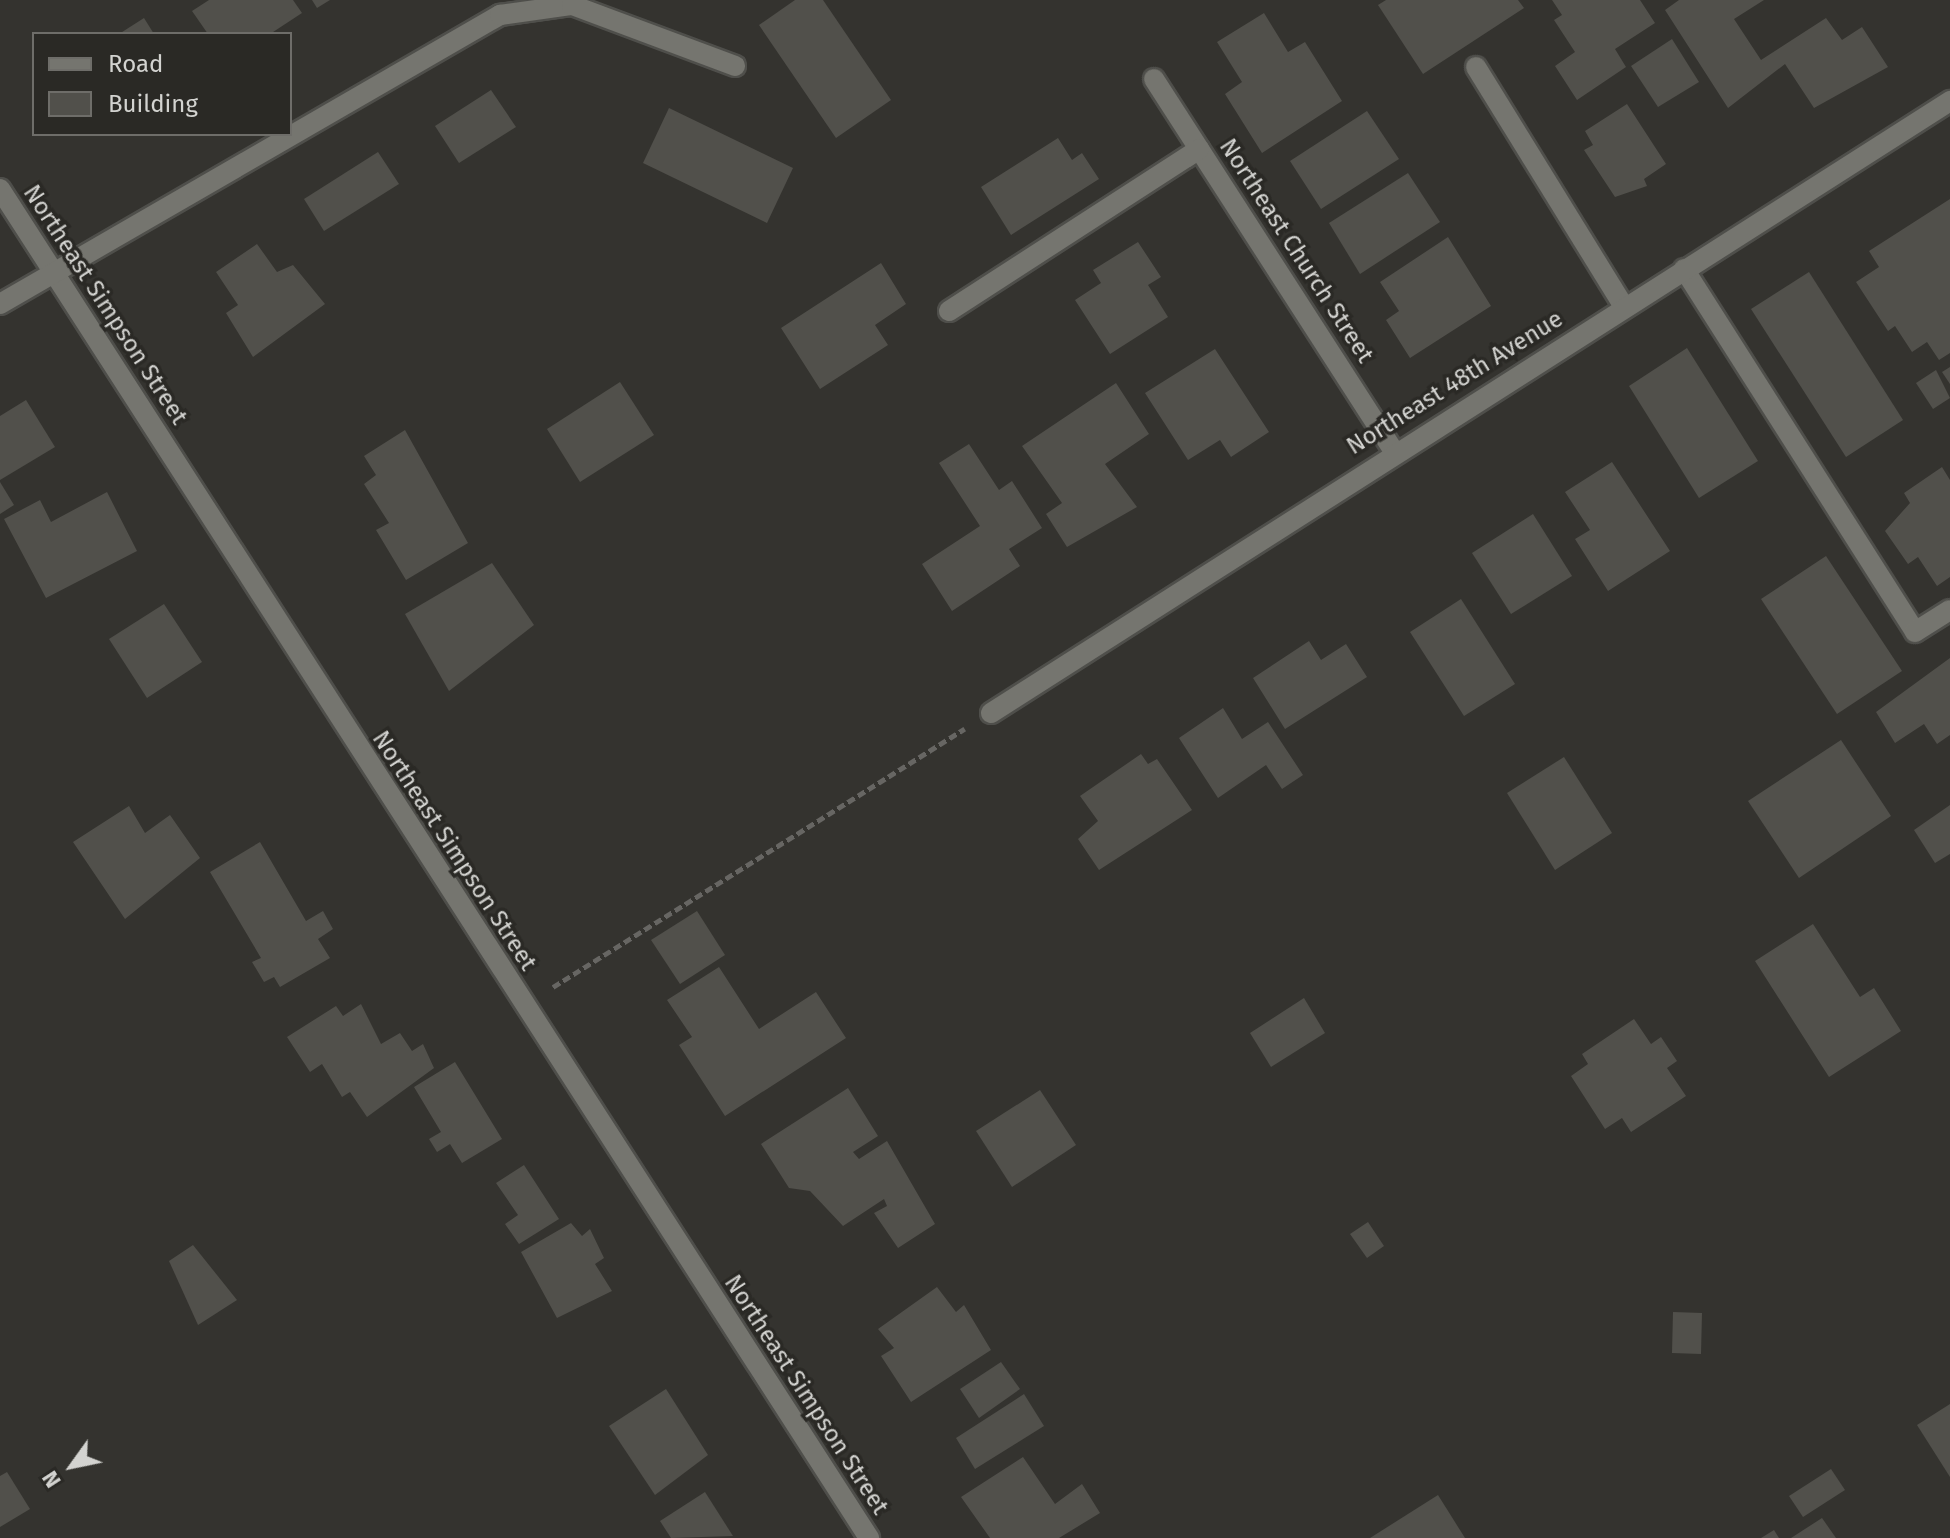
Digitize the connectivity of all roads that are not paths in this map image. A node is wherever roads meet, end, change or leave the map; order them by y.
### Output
1 (735, 66) dead end
2 (1476, 67) dead end
3 (1154, 79) dead end
4 (1950, 101) edge
5 (292, 134) edge
6 (288, 136) edge
7 (1199, 149) junction
8 (0, 189) edge
9 (1684, 269) junction
10 (52, 271) junction
11 (0, 304) edge
12 (1624, 307) junction
13 (949, 311) dead end
14 (1394, 452) junction
15 (1950, 610) edge
16 (991, 713) road end
17 (869, 1538) edge

1 - 5 street
2 - 12 street
3 - 7 street, Northeast Church Street
4 - 9 street, Northeast 48th Avenue
6 - 10 street
7 - 13 street
7 - 14 street, Northeast Church Street
8 - 10 street, Northeast Simpson Street
9 - 12 street, Northeast 48th Avenue
9 - 15 street
10 - 11 street
10 - 17 street, Northeast Simpson Street
12 - 14 street, Northeast 48th Avenue
14 - 16 street, Northeast 48th Avenue

